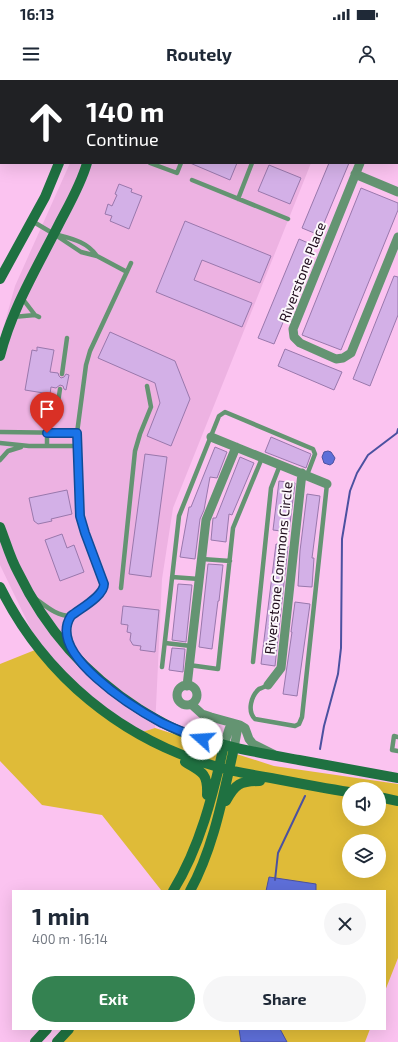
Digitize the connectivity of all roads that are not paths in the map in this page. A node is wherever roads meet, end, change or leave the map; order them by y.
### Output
1 (59, 164) edge
2 (87, 164) edge
3 (153, 164) edge
4 (181, 164) edge
5 (252, 164) edge
6 (360, 164) edge
7 (355, 174) junction
8 (192, 180) dead end
9 (398, 192) edge
10 (238, 199) junction
11 (288, 219) dead end
12 (32, 221) junction
13 (54, 234) junction
14 (398, 237) edge
15 (97, 256) junction
16 (131, 263) dead end
17 (127, 272) junction
18 (0, 280) edge
19 (21, 297) junction
20 (12, 317) junction
21 (67, 338) dead end
22 (0, 356) edge
23 (62, 374) dead end
24 (146, 386) dead end
25 (60, 389) dead end
26 (57, 409) dead end
27 (0, 432) edge
28 (47, 433) junction
29 (77, 433) junction
30 (211, 437) junction
31 (0, 443) edge
32 (29, 446) junction
33 (47, 446) junction
34 (77, 446) junction
35 (236, 447) junction
36 (262, 458) junction
37 (0, 460) edge
38 (280, 465) junction
39 (304, 474) junction
40 (327, 484) joint
41 (0, 527) edge
42 (201, 559) junction
43 (230, 561) junction
44 (172, 577) junction
45 (199, 579) junction
46 (0, 587) edge
47 (121, 588) dead end
48 (30, 595) junction
49 (71, 616) junction
50 (165, 643) junction
51 (192, 646) junction
52 (78, 660) junction
53 (253, 662) dead end
54 (189, 665) junction
55 (162, 667) dead end
56 (268, 685) joint
57 (187, 686) junction
58 (191, 704) junction
59 (234, 724) junction
60 (398, 737) edge
61 (155, 743) junction
62 (224, 745) junction
63 (234, 748) junction
64 (398, 751) edge
65 (279, 757) junction
66 (219, 768) junction
67 (229, 770) junction
68 (398, 778) edge
69 (282, 780) junction
70 (342, 791) edge
71 (386, 799) edge
72 (398, 801) edge
73 (206, 813) junction
74 (219, 814) junction
75 (174, 890) edge
76 (190, 890) edge
77 (46, 1030) edge
78 (68, 1030) edge
79 (35, 1042) edge
80 (57, 1042) edge

1 - 12 street
2 - 13 street
3 - 4 lane
5 - 10 lane
6 - 7 street, Riverstone Place
7 - 9 street
7 - 14 street, Riverstone Place
8 - 10 lane
10 - 11 lane
12 - 13 lane
12 - 18 street
13 - 15 lane
13 - 15 lane
13 - 19 street
15 - 17 lane
16 - 17 lane
17 - 29 lane
19 - 20 street
19 - 20 lane
20 - 22 street
21 - 23 lane
24 - 47 lane
25 - 26 lane
27 - 28 lane
28 - 29 lane
28 - 33 lane
29 - 34 lane
30 - 35 street, Riverstone Commons Circle
30 - 39 lane
30 - 44 lane
31 - 32 lane
32 - 33 lane
32 - 37 lane
33 - 34 lane
34 - 49 lane
35 - 36 street, Riverstone Commons Circle
35 - 42 street
36 - 38 street, Riverstone Commons Circle
36 - 43 lane
38 - 39 street, Riverstone Commons Circle
38 - 53 lane
39 - 40 street, Riverstone Commons Circle
39 - 56 street, Riverstone Commons Circle
40 - 56 lane
41 - 48 street
42 - 43 lane
42 - 45 street
43 - 54 lane
44 - 45 lane
44 - 50 lane
45 - 51 street
46 - 61 street
48 - 49 lane
48 - 52 street
49 - 52 lane
50 - 51 lane
50 - 55 lane
51 - 54 street
52 - 62 street
54 - 57 street
57 - 58 street
57 - 58 street
58 - 59 street
59 - 62 street
59 - 63 street
59 - 65 street
60 - 64 lane
61 - 66 street
61 - 73 street
62 - 63 street
62 - 66 street
63 - 65 street
63 - 67 street
65 - 68 street
66 - 67 street
66 - 73 street
67 - 69 street
67 - 74 street
69 - 70 street
69 - 74 street
71 - 72 street
73 - 75 street
74 - 76 street
77 - 79 street
78 - 80 street

